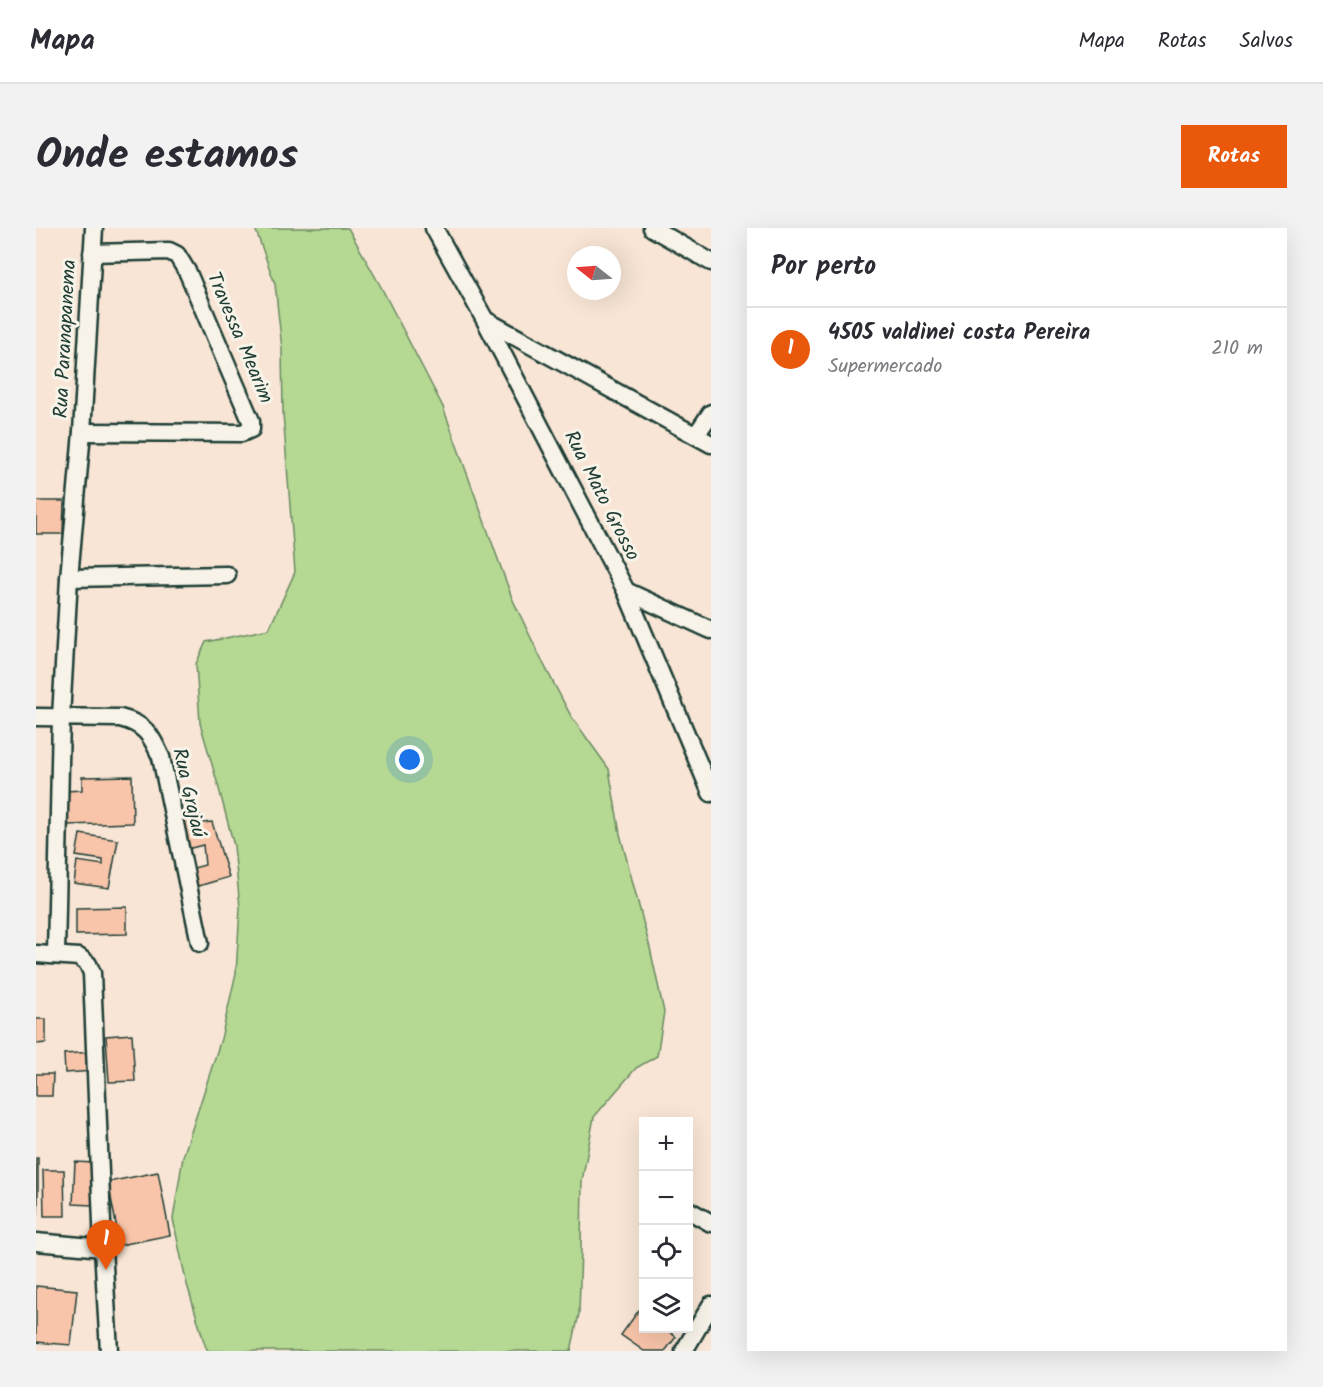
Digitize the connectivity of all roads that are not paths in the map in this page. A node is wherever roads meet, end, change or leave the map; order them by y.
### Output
1 (94, 228) edge
2 (434, 228) edge
3 (652, 228) edge
4 (92, 253) junction
5 (711, 262) edge
6 (485, 320) junction
7 (711, 413) edge
8 (82, 432) junction
9 (696, 435) junction
10 (711, 444) edge
11 (227, 575) dead end
12 (69, 578) junction
13 (626, 591) junction
14 (711, 630) edge
15 (36, 717) edge
16 (61, 717) junction
17 (711, 793) edge
18 (200, 943) dead end
19 (36, 954) edge
20 (56, 955) junction
21 (693, 1213) edge
22 (711, 1223) edge
23 (36, 1242) edge
24 (103, 1248) junction
25 (711, 1305) edge
26 (109, 1351) edge
27 (684, 1351) edge

1 - 4 street, Rua Paranapanema
2 - 6 street, Rua Mato Grosso
3 - 5 street
4 - 8 street, Rua Paranapanema
4 - 8 street, Travessa Mearim
6 - 9 street
6 - 13 street, Rua Mato Grosso
7 - 9 street
8 - 12 street, Rua Paranapanema
9 - 10 street
11 - 12 street
12 - 16 street, Rua Paranapanema
13 - 14 street
13 - 17 street, Rua Mato Grosso
15 - 16 street, Rua Grajaú
16 - 18 street, Rua Grajaú
16 - 20 street, Rua Paranapanema
19 - 20 street
20 - 24 street
21 - 22 street
23 - 24 street
24 - 26 street
25 - 27 street

